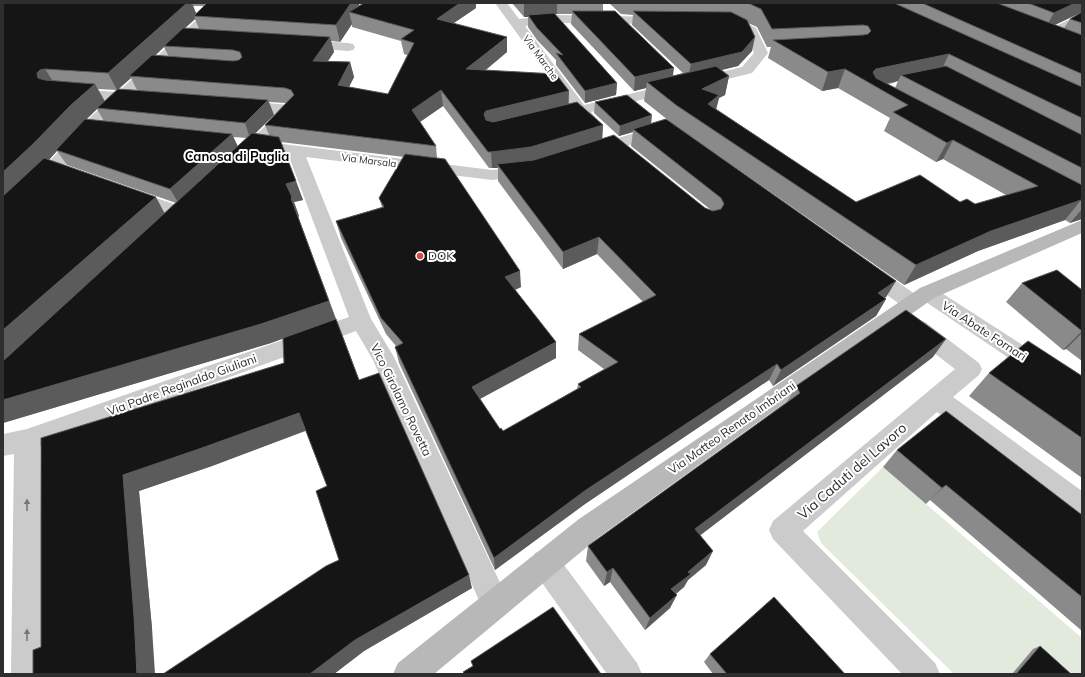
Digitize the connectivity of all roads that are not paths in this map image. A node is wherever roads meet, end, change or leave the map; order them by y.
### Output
1 (501, 3) edge
2 (217, 7) edge
3 (606, 8) dead end
4 (197, 11) edge
5 (1082, 17) edge
6 (557, 19) junction
7 (617, 20) junction
8 (677, 20) edge
9 (722, 20) edge
10 (517, 23) junction
11 (628, 30) edge
12 (568, 31) edge
13 (1031, 32) edge
14 (186, 37) junction
15 (1046, 37) junction
16 (201, 38) edge
17 (1060, 43) edge
18 (294, 44) edge
19 (348, 47) dead end
20 (777, 52) edge
21 (761, 53) junction
22 (674, 74) edge
23 (685, 85) junction
24 (619, 87) dead end
25 (56, 92) edge
26 (123, 96) junction
27 (155, 99) edge
28 (630, 99) junction
29 (226, 105) edge
30 (642, 108) edge
31 (581, 110) junction
32 (545, 119) edge
33 (90, 127) junction
34 (666, 128) edge
35 (113, 130) edge
36 (231, 143) edge
37 (255, 145) junction
38 (622, 149) junction
39 (295, 150) junction
40 (579, 156) edge
41 (233, 166) edge
42 (542, 168) edge
43 (118, 190) edge
44 (3, 197) edge
45 (21, 199) junction
46 (3, 216) edge
47 (1082, 226) edge
48 (165, 229) edge
49 (854, 261) edge
50 (912, 303) junction
51 (361, 322) junction
52 (1082, 395) edge
53 (936, 398) junction
54 (15, 443) edge
55 (1082, 507) edge
56 (545, 563) junction
57 (496, 604) junction
58 (27, 674) edge
59 (409, 674) edge
60 (626, 674) edge
61 (924, 674) edge

1 - 10 street, Via Marche
2 - 4 street
2 - 14 street
3 - 7 street
5 - 15 street
6 - 7 street
6 - 10 street
6 - 12 street
7 - 8 street
7 - 11 street
9 - 21 street
10 - 31 street, Via Marche
13 - 15 street
14 - 16 street
14 - 26 street
15 - 17 street
18 - 19 street
20 - 21 street
21 - 23 street
22 - 23 street
23 - 28 street
24 - 28 street
25 - 26 street
26 - 27 street
26 - 33 street
28 - 30 street
28 - 31 street
29 - 37 street
31 - 32 street
31 - 38 street, Via Marche
33 - 35 street
33 - 45 street
34 - 38 street
36 - 37 street, Via Marsala
37 - 39 street, Via Marsala
37 - 41 street
38 - 40 street
39 - 42 street, Via Marsala
39 - 51 street, Vico Girolamo Rovetta
43 - 48 street
44 - 45 street
45 - 46 street
47 - 50 street, Via Matteo Renato Imbriani
49 - 50 street
50 - 52 street, Via Abate Fornari
50 - 53 street
50 - 56 street, Via Matteo Renato Imbriani
51 - 54 street, Via Padre Reginaldo Giuliani
51 - 57 street, Vico Girolamo Rovetta
53 - 55 street
53 - 61 street, Via Caduti del Lavoro
58 -> 54 street
56 - 57 street, Via Matteo Renato Imbriani
56 - 60 street
57 - 59 street, Via Matteo Renato Imbriani

